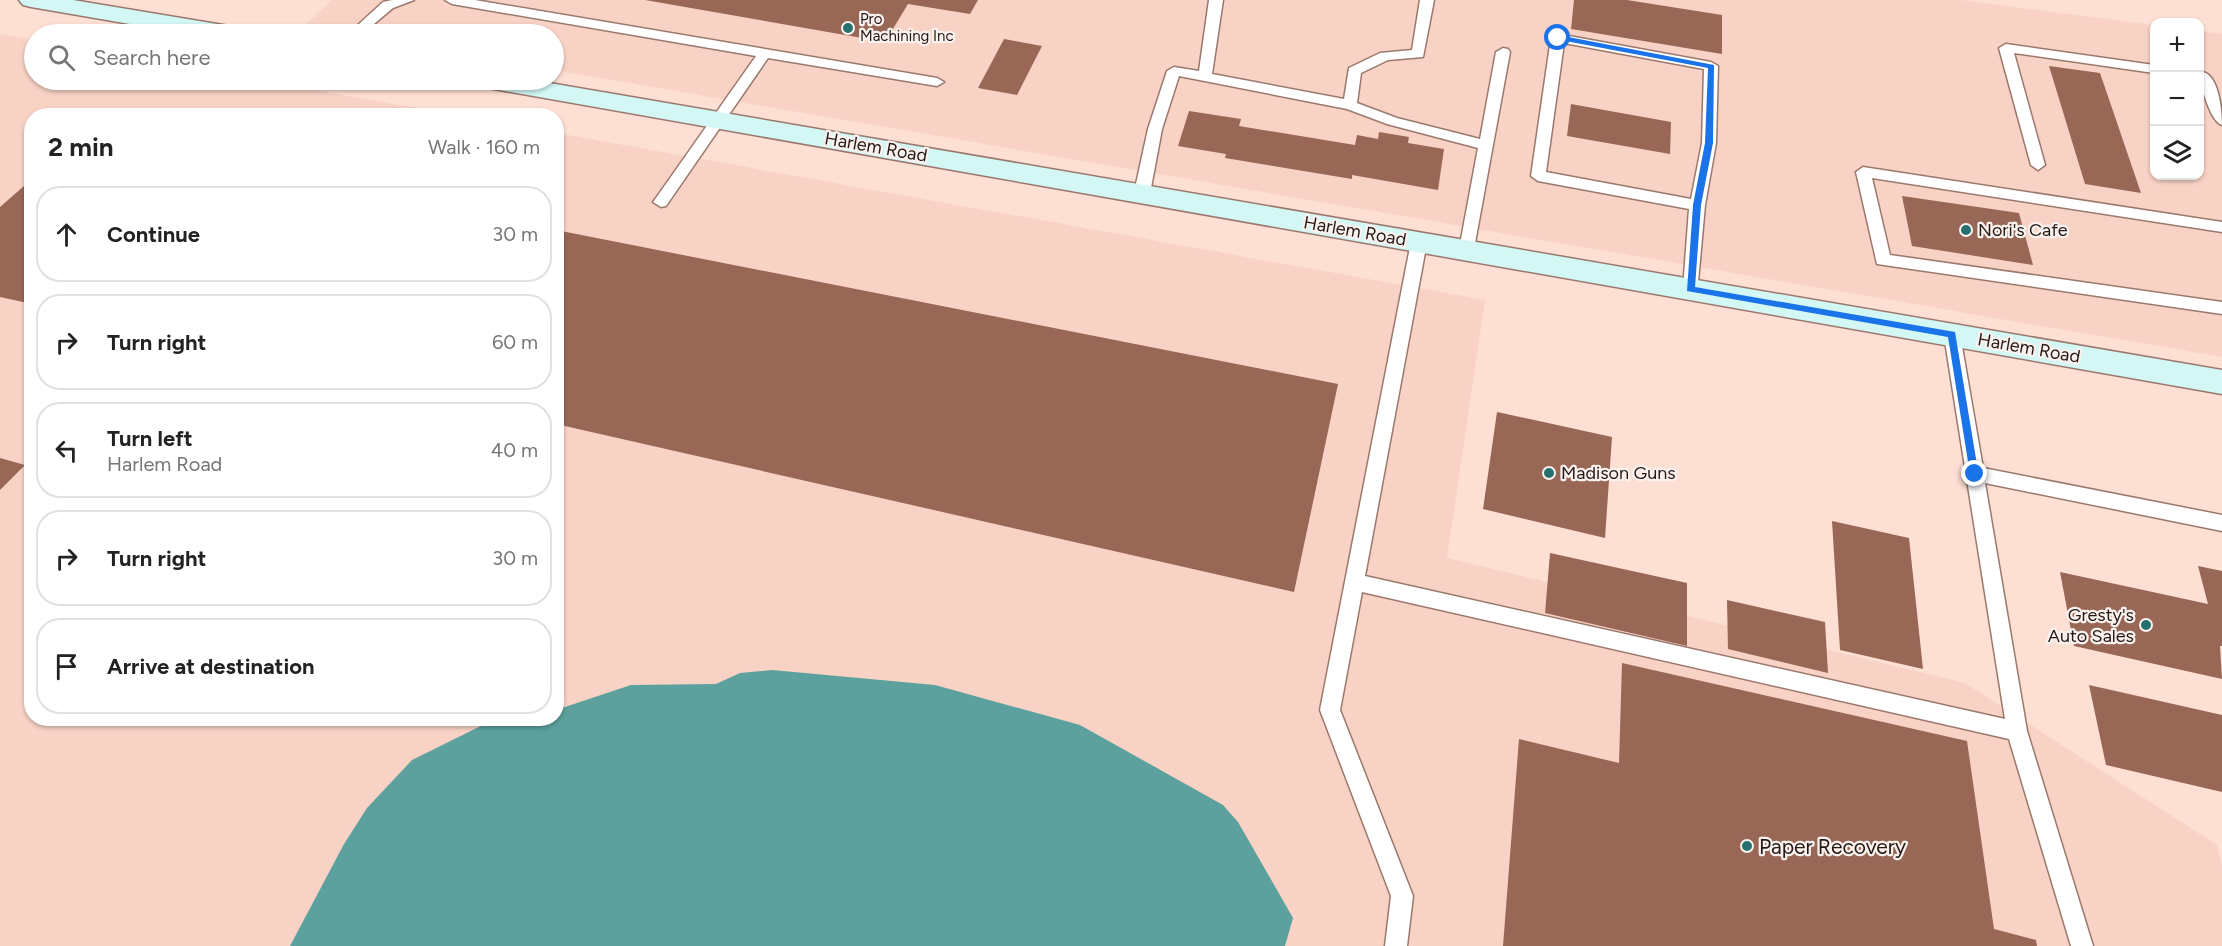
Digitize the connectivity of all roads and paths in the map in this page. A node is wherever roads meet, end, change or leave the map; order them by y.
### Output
1 (31, 0) edge
2 (407, 0) edge
3 (452, 0) edge
4 (1216, 0) edge
5 (1427, 0) edge
6 (171, 24) edge
7 (366, 24) edge
8 (1503, 51) dead end
9 (764, 54) junction
10 (2150, 68) edge
11 (2204, 76) edge
12 (1205, 77) junction
13 (2222, 79) edge
14 (937, 82) dead end
15 (2204, 82) edge
16 (546, 90) edge
17 (1350, 105) junction
18 (719, 120) junction
19 (2222, 120) edge
20 (1484, 145) junction
21 (2038, 165) dead end
22 (1142, 193) junction
23 (661, 202) dead end
24 (1697, 205) junction
25 (2222, 227) edge
26 (1419, 242) junction
27 (1467, 250) junction
28 (1690, 289) junction
29 (2222, 308) edge
30 (1952, 335) junction
31 (2222, 382) edge
32 (1975, 474) junction
33 (2222, 523) edge
34 (1354, 582) junction
35 (2018, 731) junction
36 (1396, 946) edge
37 (2082, 946) edge

1 - 6 main road
2 - 7 lane
3 - 9 lane
4 - 12 lane
5 - 17 lane
8 - 20 lane
9 - 14 lane
9 - 18 lane
10 - 21 lane
11 - 13 lane
12 - 17 lane
12 - 22 lane
15 - 19 lane
16 - 18 main road, Harlem Road
17 - 20 lane
18 - 22 main road, Harlem Road
18 - 23 lane
20 - 27 lane
22 - 26 main road, Harlem Road
24 - 24 lane
24 - 28 lane
25 - 29 lane
26 - 27 main road, Harlem Road
26 - 34 lane
27 - 28 main road, Harlem Road
28 - 30 main road, Harlem Road
30 - 31 main road, Harlem Road
30 - 32 lane
32 - 33 lane
32 - 35 lane
34 - 35 lane
34 - 36 lane
35 - 37 lane

